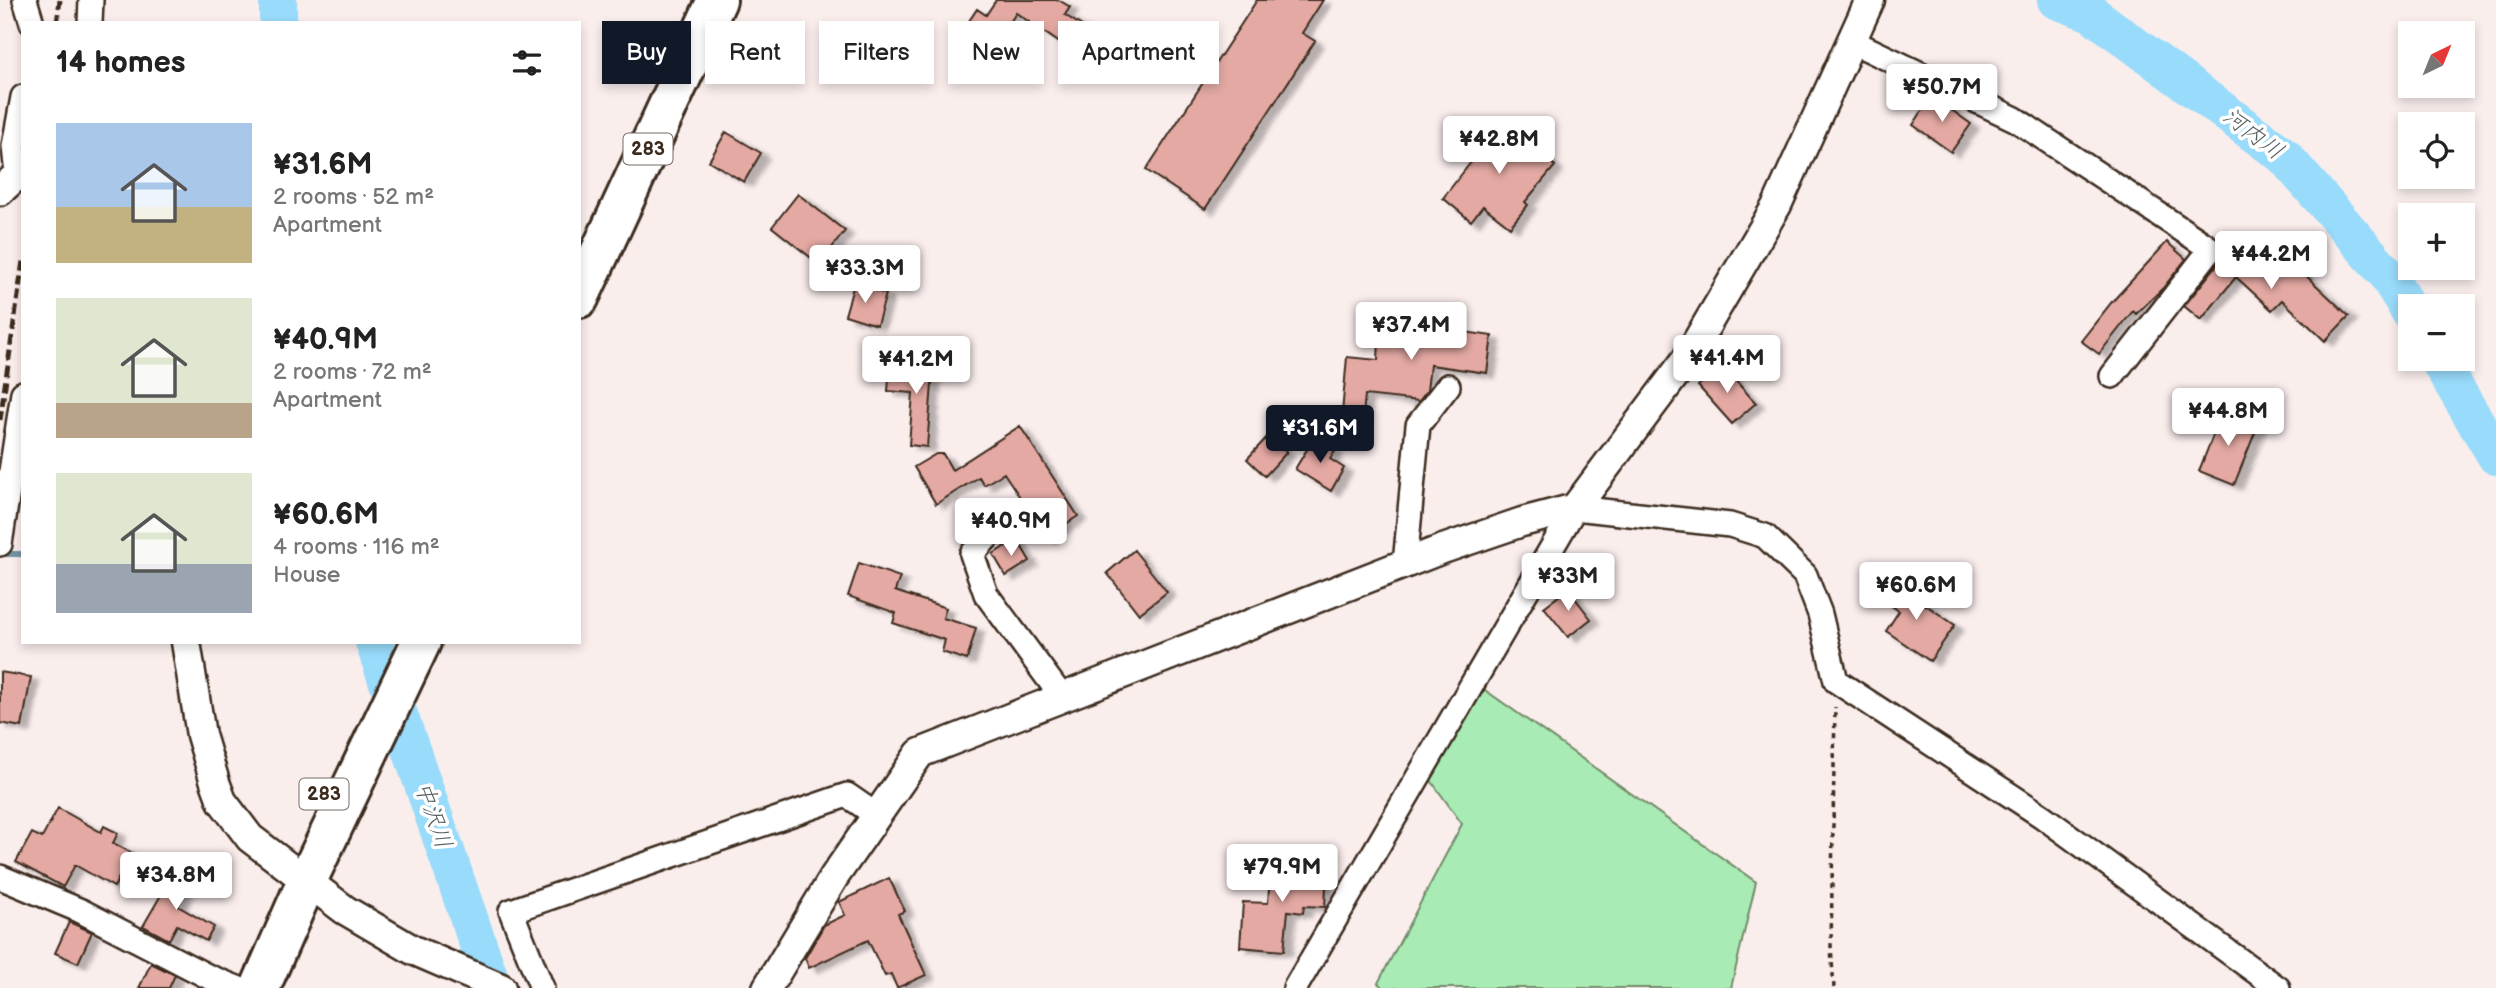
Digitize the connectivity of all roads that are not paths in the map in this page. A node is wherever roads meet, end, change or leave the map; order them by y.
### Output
1 (25, 0) edge
2 (91, 0) edge
3 (688, 0) edge
4 (717, 0) edge
5 (1869, 1) edge
6 (31, 21) edge
7 (90, 21) edge
8 (1851, 41) junction
9 (21, 108) edge
10 (13, 179) edge
11 (581, 234) edge
12 (581, 294) edge
13 (2112, 376) dead end
14 (1448, 386) dead end
15 (21, 406) edge
16 (1575, 508) junction
17 (1003, 520) dead end
18 (0, 544) edge
19 (1405, 564) junction
20 (186, 644) edge
21 (410, 644) edge
22 (1062, 697) junction
23 (876, 815) junction
24 (298, 876) junction
25 (0, 877) edge
26 (216, 984) edge
27 (260, 988) edge
28 (501, 988) edge
29 (542, 988) edge
30 (767, 988) edge
31 (1294, 988) edge
32 (2278, 988) edge

1 - 6 street
2 - 7 street
3 - 11 highway, 283
4 - 12 highway, 283
5 - 8 street
8 - 13 street
8 - 16 street
9 - 10 street
14 - 19 street
15 - 18 street
16 - 19 street
16 - 31 street
16 - 32 street
17 - 22 street
19 - 22 street
20 - 24 street
21 - 24 highway, 283
22 - 23 street
23 - 29 street
23 - 30 street
24 - 26 highway, 283
24 - 27 highway, 283
24 - 28 street
25 - 26 street

